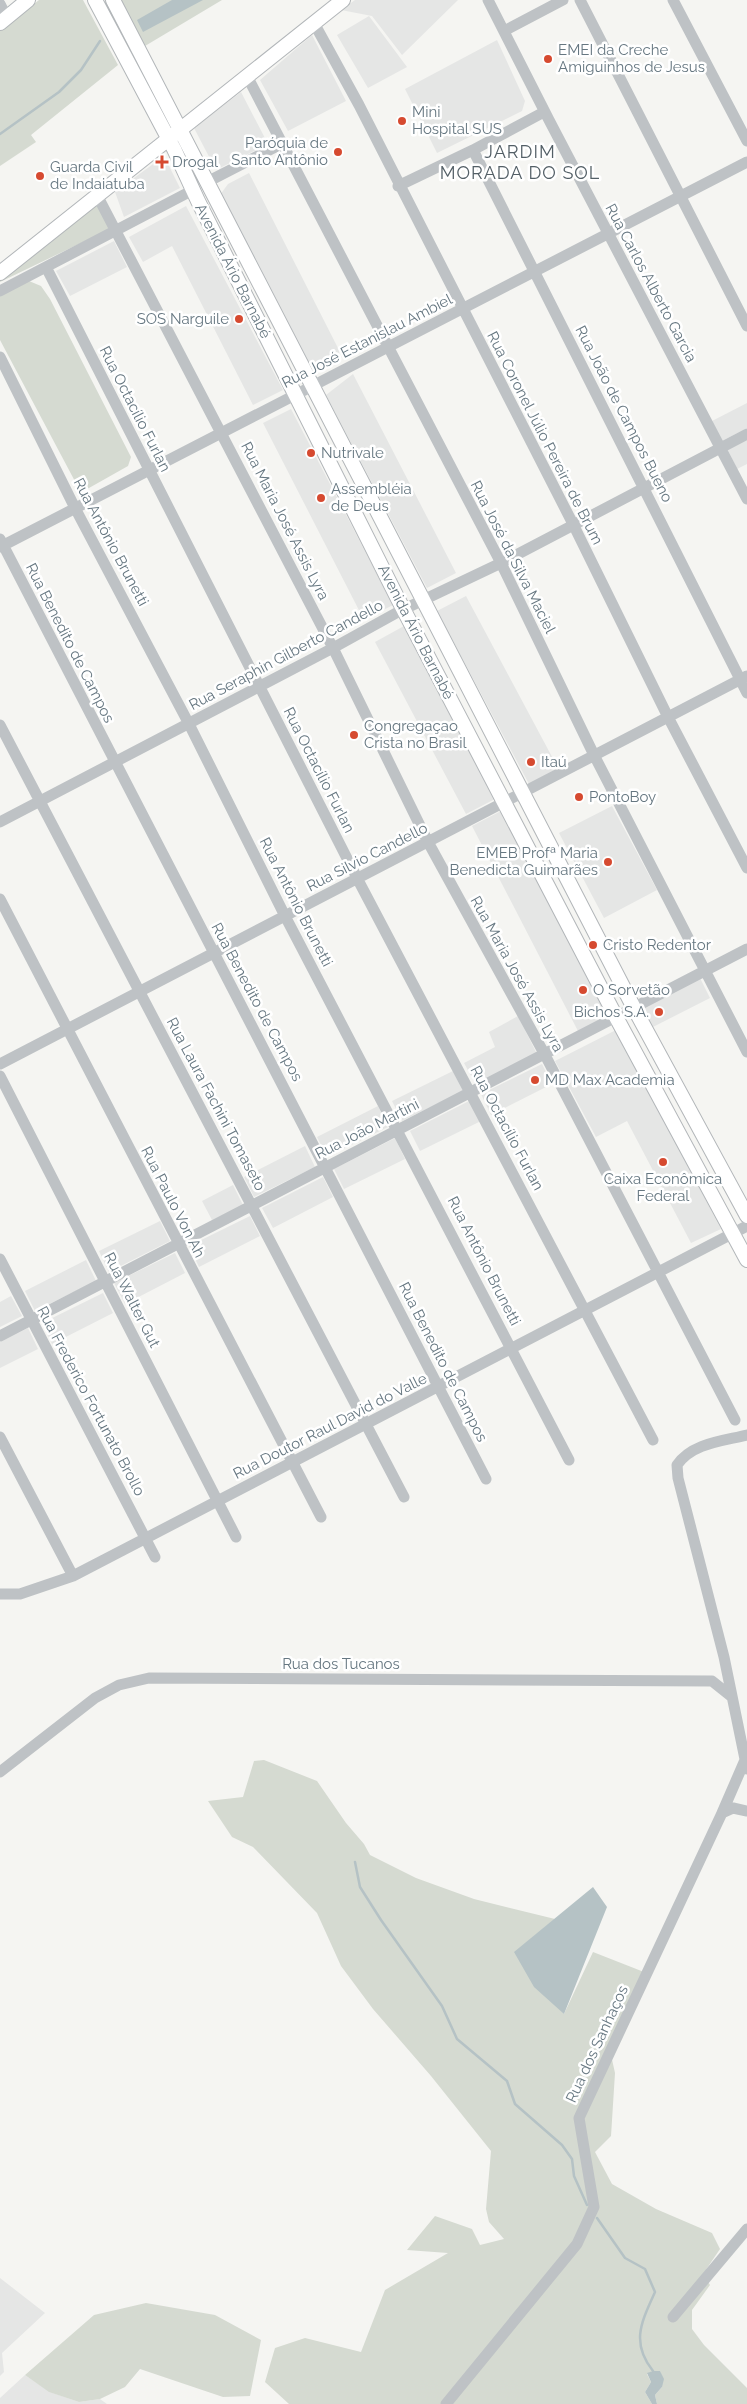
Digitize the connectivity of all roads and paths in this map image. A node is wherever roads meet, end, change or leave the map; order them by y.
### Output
1 (28, 0) edge
2 (95, 0) edge
3 (113, 0) edge
4 (343, 0) edge
5 (488, 0) edge
6 (563, 0) edge
7 (580, 0) edge
8 (673, 0) edge
9 (0, 4) edge
10 (3, 20) edge
11 (314, 23) junction
12 (504, 31) junction
13 (248, 78) junction
14 (544, 112) junction
15 (179, 129) junction
16 (168, 138) junction
17 (747, 141) edge
18 (283, 143) junction
19 (473, 150) junction
20 (747, 162) edge
21 (207, 182) junction
22 (398, 186) junction
23 (193, 190) junction
24 (97, 195) junction
25 (680, 196) junction
26 (114, 232) junction
27 (608, 233) junction
28 (46, 267) junction
29 (536, 271) junction
30 (0, 272) edge
31 (0, 291) edge
32 (462, 309) junction
33 (747, 326) edge
34 (390, 347) junction
35 (0, 357) edge
36 (313, 385) junction
37 (297, 394) junction
38 (223, 433) junction
39 (747, 434) edge
40 (721, 447) junction
41 (149, 470) junction
42 (644, 487) junction
43 (747, 499) edge
44 (76, 508) junction
45 (574, 524) junction
46 (1, 544) edge
47 (501, 563) junction
48 (422, 601) junction
49 (404, 610) junction
50 (334, 648) junction
51 (744, 678) edge
52 (261, 686) junction
53 (747, 693) edge
54 (668, 717) junction
55 (189, 724) junction
56 (0, 725) edge
57 (594, 755) junction
58 (115, 762) junction
59 (523, 792) junction
60 (41, 801) junction
61 (505, 802) junction
62 (0, 822) edge
63 (428, 842) junction
64 (747, 868) edge
65 (357, 878) junction
66 (0, 899) edge
67 (285, 916) junction
68 (747, 949) edge
69 (213, 952) junction
70 (704, 971) junction
71 (140, 991) junction
72 (634, 1008) junction
73 (616, 1017) junction
74 (67, 1029) junction
75 (747, 1052) edge
76 (545, 1055) junction
77 (0, 1064) edge
78 (0, 1076) edge
79 (472, 1092) junction
80 (399, 1131) junction
81 (326, 1166) junction
82 (252, 1206) junction
83 (747, 1216) edge
84 (747, 1226) edge
85 (734, 1233) junction
86 (178, 1244) junction
87 (0, 1260) edge
88 (747, 1260) edge
89 (658, 1271) junction
90 (106, 1281) junction
91 (584, 1310) junction
92 (32, 1320) junction
93 (0, 1336) edge
94 (512, 1348) junction
95 (439, 1388) junction
96 (735, 1420) dead end
97 (364, 1423) junction
98 (747, 1435) edge
99 (0, 1437) edge
100 (653, 1440) dead end
101 (569, 1460) dead end
102 (291, 1462) junction
103 (486, 1479) dead end
104 (404, 1497) dead end
105 (216, 1501) junction
106 (321, 1517) dead end
107 (145, 1537) junction
108 (236, 1537) dead end
109 (155, 1557) dead end
110 (72, 1576) junction
111 (0, 1594) edge
112 (724, 1657) junction
113 (712, 1681) junction
114 (732, 1697) junction
115 (746, 1764) edge
116 (0, 1772) edge
117 (747, 1811) edge
118 (722, 1813) junction
119 (747, 2230) edge
120 (673, 2317) dead end
121 (446, 2404) edge

1 - 10 main road
2 - 16 main road, Avenida Ário Barnabé
3 - 15 main road, Avenida Ário Barnabé
4 - 11 main road
5 - 12 street, Rua Carlos Alberto Garcia
6 - 12 street
7 - 25 street
8 - 17 street
9 - 10 street
11 - 13 main road
11 - 22 street, Rua Coronel Júlio Pereira de Brum
12 - 14 street, Rua Carlos Alberto Garcia
13 - 15 main road
13 - 18 street, Rua José da Silva Maciel
14 - 19 street
14 - 27 street, Rua Carlos Alberto Garcia
15 - 16 main road
15 - 21 main road, Avenida Ário Barnabé
16 - 23 main road, Avenida Ário Barnabé
16 - 24 main road
18 - 21 street
18 - 34 street, Rua José da Silva Maciel
19 - 22 street
19 - 29 street, Rua João de Campos Bueno
20 - 25 street, Rua José Estanislau Ambiel
21 - 36 main road, Avenida Ário Barnabé
22 - 32 street, Rua Coronel Júlio Pereira de Brum
23 - 26 street
23 - 37 main road, Avenida Ário Barnabé
24 - 26 street, Rua Maria José Assis Lyra
24 - 30 main road
25 - 27 street, Rua José Estanislau Ambiel
25 - 33 street
26 - 28 street
26 - 38 street, Rua Maria José Assis Lyra
27 - 29 street, Rua José Estanislau Ambiel
27 - 40 street, Rua Carlos Alberto Garcia
28 - 31 street
28 - 41 street, Rua Octacílio Furlan
29 - 32 street, Rua José Estanislau Ambiel
29 - 42 street, Rua João de Campos Bueno
32 - 34 street, Rua José Estanislau Ambiel
32 - 45 street, Rua Coronel Júlio Pereira de Brum
34 - 36 street, Rua José Estanislau Ambiel
34 - 47 street, Rua José da Silva Maciel
35 - 44 street, Rua Antônio Brunetti
36 - 37 street, Rua José Estanislau Ambiel
36 - 48 main road, Avenida Ário Barnabé
37 - 38 street, Rua José Estanislau Ambiel
37 - 49 main road, Avenida Ário Barnabé
38 - 41 street, Rua José Estanislau Ambiel
38 - 50 street, Rua Maria José Assis Lyra
39 - 40 street, Rua Seraphin Gilberto Candello
40 - 42 street, Rua Seraphin Gilberto Candello
40 - 43 street, Rua Carlos Alberto Garcia
41 - 44 street, Rua José Estanislau Ambiel
41 - 52 street, Rua Octacílio Furlan
42 - 45 street, Rua Seraphin Gilberto Candello
42 - 51 street, Rua João de Campos Bueno
44 - 46 street, Rua José Estanislau Ambiel
44 - 55 street, Rua Antônio Brunetti
45 - 47 street, Rua Seraphin Gilberto Candello
45 - 54 street, Rua Coronel Júlio Pereira de Brum
46 - 58 street, Rua Benedito de Campos
47 - 48 street, Rua Seraphin Gilberto Candello
47 - 57 street, Rua José da Silva Maciel
48 - 49 street, Rua Seraphin Gilberto Candello
48 - 59 main road, Avenida Ário Barnabé
49 - 50 street, Rua Seraphin Gilberto Candello
49 - 61 main road, Avenida Ário Barnabé
50 - 52 street, Rua Seraphin Gilberto Candello
50 - 63 street, Rua Maria José Assis Lyra
51 - 53 street, Rua João de Campos Bueno
51 - 54 street, Rua Silvio Candello
52 - 55 street, Rua Seraphin Gilberto Candello
52 - 65 street, Rua Octacílio Furlan
54 - 57 street, Rua Silvio Candello
54 - 64 street, Rua Coronel Júlio Pereira de Brum
55 - 58 street, Rua Seraphin Gilberto Candello
55 - 67 street, Rua Antônio Brunetti
56 - 60 street, Rua Laura Fachini Tomaseto
57 - 59 street, Rua Silvio Candello
57 - 70 street, Rua José da Silva Maciel
58 - 60 street, Rua Seraphin Gilberto Candello
58 - 69 street, Rua Benedito de Campos
59 - 61 street, Rua Silvio Candello
59 - 72 main road, Avenida Ário Barnabé
60 - 62 street, Rua Seraphin Gilberto Candello
60 - 71 street, Rua Laura Fachini Tomaseto
61 - 63 street, Rua Silvio Candello
61 - 73 main road, Avenida Ário Barnabé
63 - 65 street, Rua Silvio Candello
63 - 76 street, Rua Maria José Assis Lyra
65 - 67 street, Rua Silvio Candello
65 - 79 street, Rua Octacílio Furlan
66 - 74 street, Rua Paulo Von Ah
67 - 69 street, Rua Silvio Candello
67 - 80 street, Rua Antônio Brunetti
68 - 70 street, Rua João Martini
69 - 71 street, Rua Silvio Candello
69 - 81 street, Rua Benedito de Campos
70 - 72 street, Rua João Martini
70 - 75 street, Rua José da Silva Maciel
71 - 74 street, Rua Silvio Candello
71 - 82 street, Rua Laura Fachini Tomaseto
72 - 73 street, Rua João Martini
72 - 83 main road, Avenida Ário Barnabé
73 - 76 street, Rua João Martini
73 - 85 main road, Avenida Ário Barnabé
74 - 77 street, Rua Silvio Candello
74 - 86 street, Rua Paulo Von Ah
76 - 79 street, Rua João Martini
76 - 89 street, Rua Maria José Assis Lyra
78 - 90 street, Rua Walter Gut
79 - 80 street, Rua João Martini
79 - 91 street, Rua Octacílio Furlan
80 - 81 street, Rua João Martini
80 - 94 street, Rua Antônio Brunetti
81 - 82 street, Rua João Martini
81 - 95 street, Rua Benedito de Campos
82 - 86 street, Rua João Martini
82 - 97 street, Rua Laura Fachini Tomaseto
84 - 85 street, Rua Doutor Raul David do Valle
85 - 88 main road, Avenida Ário Barnabé
85 - 89 street, Rua Doutor Raul David do Valle
86 - 90 street, Rua João Martini
86 - 102 street, Rua Paulo Von Ah
87 - 92 street, Rua Frederico Fortunato Brollo
89 - 91 street, Rua Doutor Raul David do Valle
89 - 96 street, Rua Maria José Assis Lyra
90 - 92 street, Rua João Martini
90 - 105 street, Rua Walter Gut
91 - 94 street, Rua Doutor Raul David do Valle
91 - 100 street, Rua Octacílio Furlan
92 - 93 street, Rua João Martini
92 - 107 street, Rua Frederico Fortunato Brollo
94 - 95 street, Rua Doutor Raul David do Valle
94 - 101 street, Rua Antônio Brunetti
95 - 97 street, Rua Doutor Raul David do Valle
95 - 103 street, Rua Benedito de Campos
97 - 102 street, Rua Doutor Raul David do Valle
97 - 104 street, Rua Laura Fachini Tomaseto
98 - 112 street
99 - 110 street
102 - 105 street, Rua Doutor Raul David do Valle
102 - 106 street, Rua Paulo Von Ah
105 - 107 street, Rua Doutor Raul David do Valle
105 - 108 street, Rua Walter Gut
107 - 109 street, Rua Frederico Fortunato Brollo
107 - 110 street, Rua Doutor Raul David do Valle
110 - 111 street, Rua Doutor Raul David do Valle
112 - 113 street
112 - 114 street
113 - 114 street
113 - 116 street, Rua dos Tucanos
114 - 115 street
115 - 118 street, Rua dos Sanhaços
117 - 118 street
118 - 121 street, Rua dos Sanhaços
119 - 120 street

